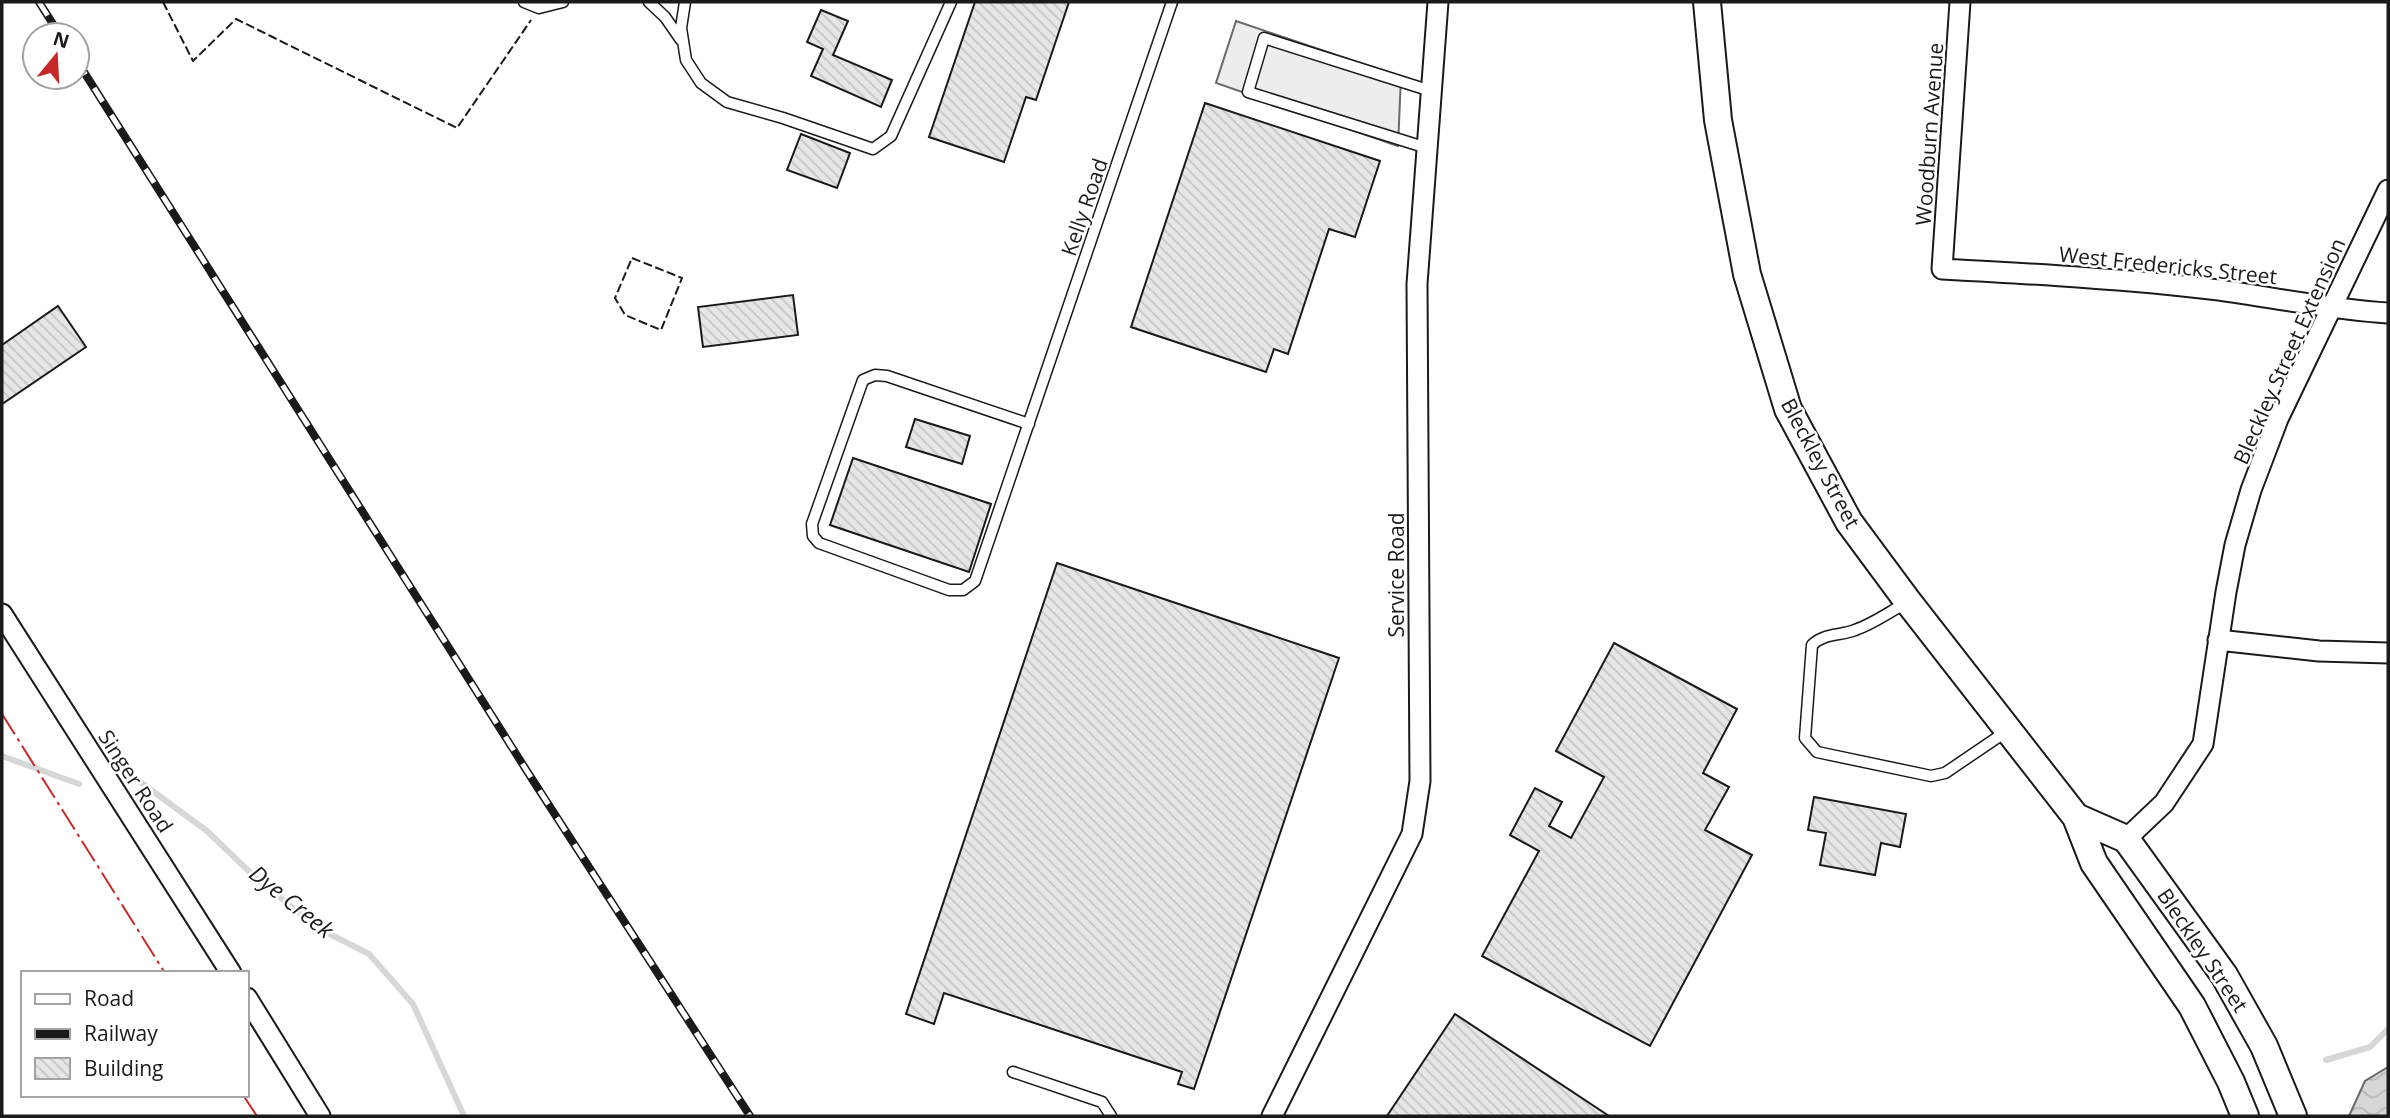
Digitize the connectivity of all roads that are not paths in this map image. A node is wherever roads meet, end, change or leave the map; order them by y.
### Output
1 (524, 2) edge
2 (563, 2) edge
3 (649, 2) edge
4 (685, 2) edge
5 (951, 2) edge
6 (1172, 2) edge
7 (1438, 2) edge
8 (1707, 2) edge
9 (1960, 2) edge
10 (684, 43) junction
11 (1431, 91) junction
12 (1427, 148) junction
13 (2388, 190) edge
14 (1942, 269) joint
15 (2331, 309) junction
16 (2388, 313) edge
17 (1029, 424) junction
18 (1908, 602) junction
19 (2, 614) edge
20 (2218, 640) junction
21 (2388, 653) edge
22 (2008, 731) junction
23 (2076, 817) junction
24 (2126, 839) junction
25 (230, 971) edge
26 (248, 1000) edge
27 (1013, 1072) dead end
28 (320, 1116) edge
29 (1111, 1116) edge
30 (1272, 1116) edge
31 (2245, 1116) edge
32 (2292, 1116) edge

1 - 2 lane
3 - 10 lane
4 - 10 lane
5 - 10 lane
6 - 17 lane, Kelly Road
7 - 11 street, Service Road
8 - 18 street, Bleckley Street
9 - 14 street, Woodburn Avenue
11 - 12 street, Service Road
11 - 12 lane
12 - 30 street, Service Road
13 - 15 street, Bleckley Street Extension
14 - 15 street, West Fredericks Street
15 - 16 street, West Fredericks Street
15 - 20 street, Bleckley Street Extension
17 - 17 lane, Kelly Road
18 - 22 street, Bleckley Street
18 - 22 lane
19 - 25 street, Singer Road
20 - 21 street
20 - 24 street, Bleckley Street Extension
22 - 23 street, Bleckley Street
23 - 24 street, Bleckley Street
23 - 31 street, Bleckley Street
24 - 32 street, Bleckley Street
26 - 28 street
27 - 29 lane

